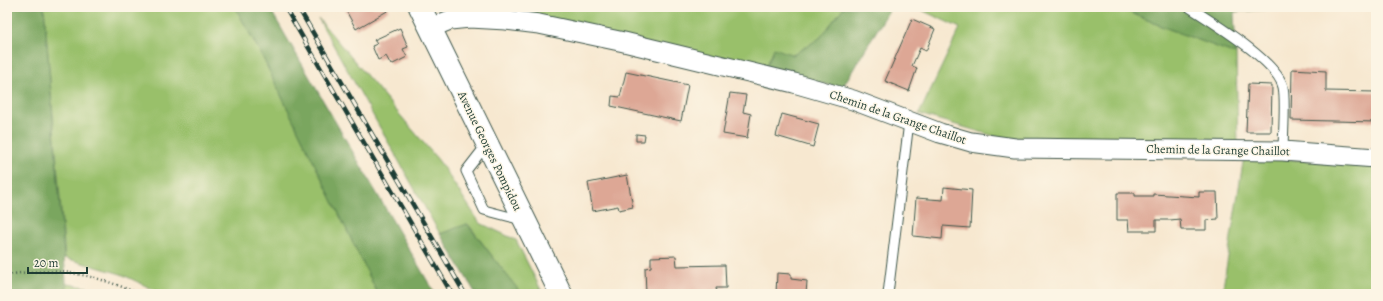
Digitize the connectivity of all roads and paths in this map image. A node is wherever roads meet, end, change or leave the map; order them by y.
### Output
1 (420, 7) edge
2 (1189, 7) edge
3 (430, 28) junction
4 (909, 122) junction
5 (487, 144) junction
6 (1283, 151) junction
7 (1376, 158) edge
8 (525, 221) junction
9 (7, 275) edge
10 (140, 294) edge
11 (561, 294) edge
12 (888, 294) edge

1 - 3 main road, Avenue Georges Pompidou
2 - 6 lane
3 - 4 street, Chemin de la Grange Chaillot
3 - 5 main road, Avenue Georges Pompidou
4 - 6 street, Chemin de la Grange Chaillot
4 - 12 lane
5 - 8 main road, Avenue Georges Pompidou
5 - 8 lane
6 - 7 street, Chemin de la Grange Chaillot
8 - 11 main road, Avenue Georges Pompidou
9 - 10 path

